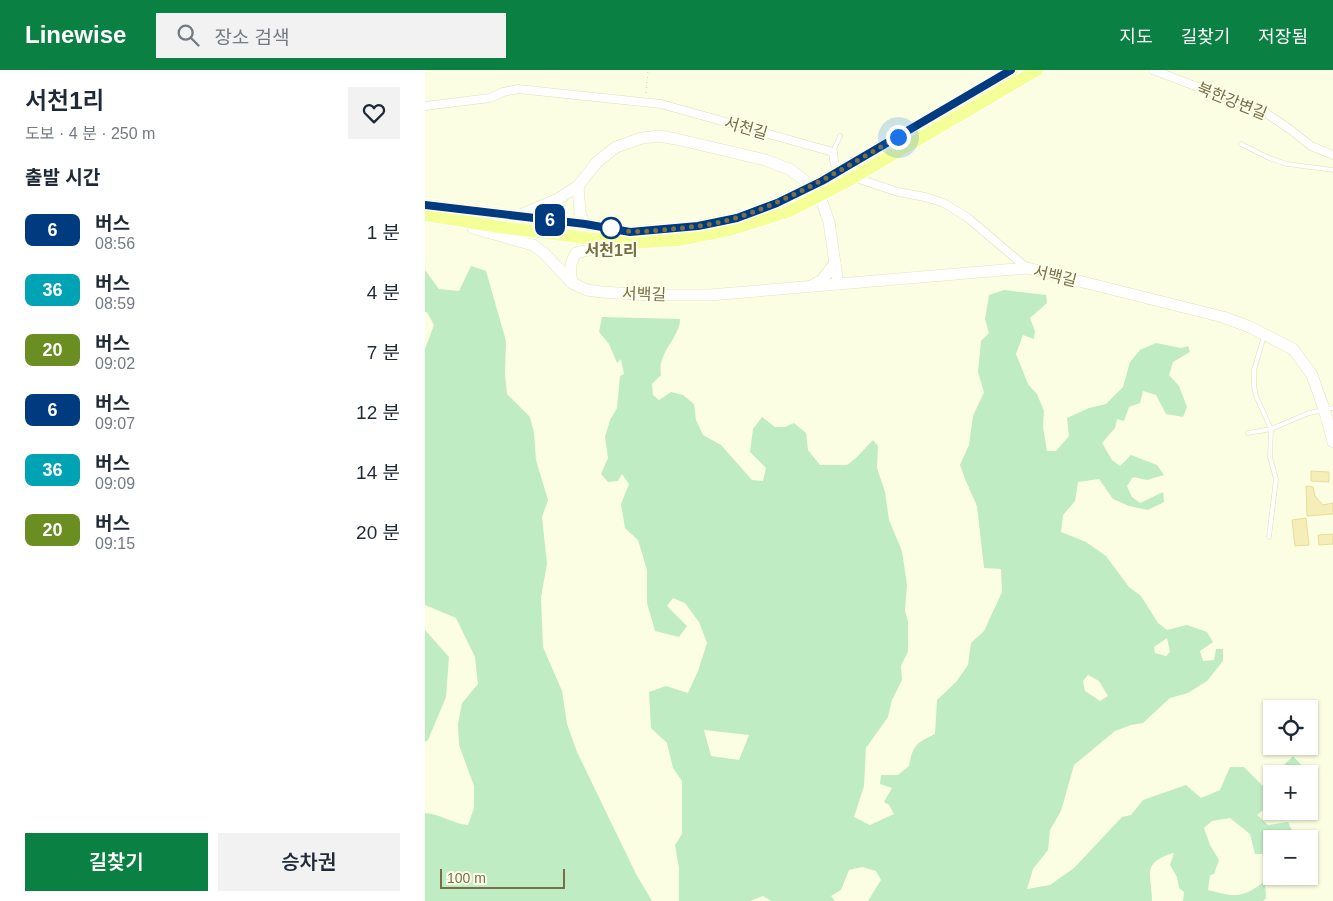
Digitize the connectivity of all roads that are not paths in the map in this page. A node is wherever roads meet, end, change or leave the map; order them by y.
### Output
1 (1011, 70) edge
2 (1037, 70) edge
3 (1153, 70) edge
4 (425, 106) edge
5 (839, 136) dead end
6 (1241, 144) dead end
7 (833, 152) junction
8 (1333, 155) edge
9 (1333, 170) edge
10 (577, 186) junction
11 (425, 205) edge
12 (425, 215) edge
13 (518, 216) junction
14 (585, 224) junction
15 (626, 243) junction
16 (835, 263) junction
17 (1027, 268) junction
18 (572, 283) junction
19 (837, 284) junction
20 (810, 286) junction
21 (1265, 334) junction
22 (1329, 409) edge
23 (1271, 429) junction
24 (1248, 433) dead end
25 (1333, 442) edge
26 (1269, 537) dead end

1 - 14 main road, bridge
2 - 15 main road, bridge
3 - 8 street, 북한강변길
4 - 7 street, 서천길
5 - 7 lane
6 - 9 lane
7 - 17 street
10 - 13 street
10 - 14 street
10 - 16 street
11 - 13 main road
12 - 15 main road
12 - 18 street
13 - 14 main road
15 - 18 street
16 - 19 street
16 - 20 street
17 - 19 street, 서백길
17 - 21 street, 서백길
18 - 20 street, 서백길
19 - 20 street, 서백길
21 - 22 street, 서백길
21 - 23 lane
22 - 23 lane
22 - 25 street, 서백길
23 - 24 lane
23 - 26 lane

